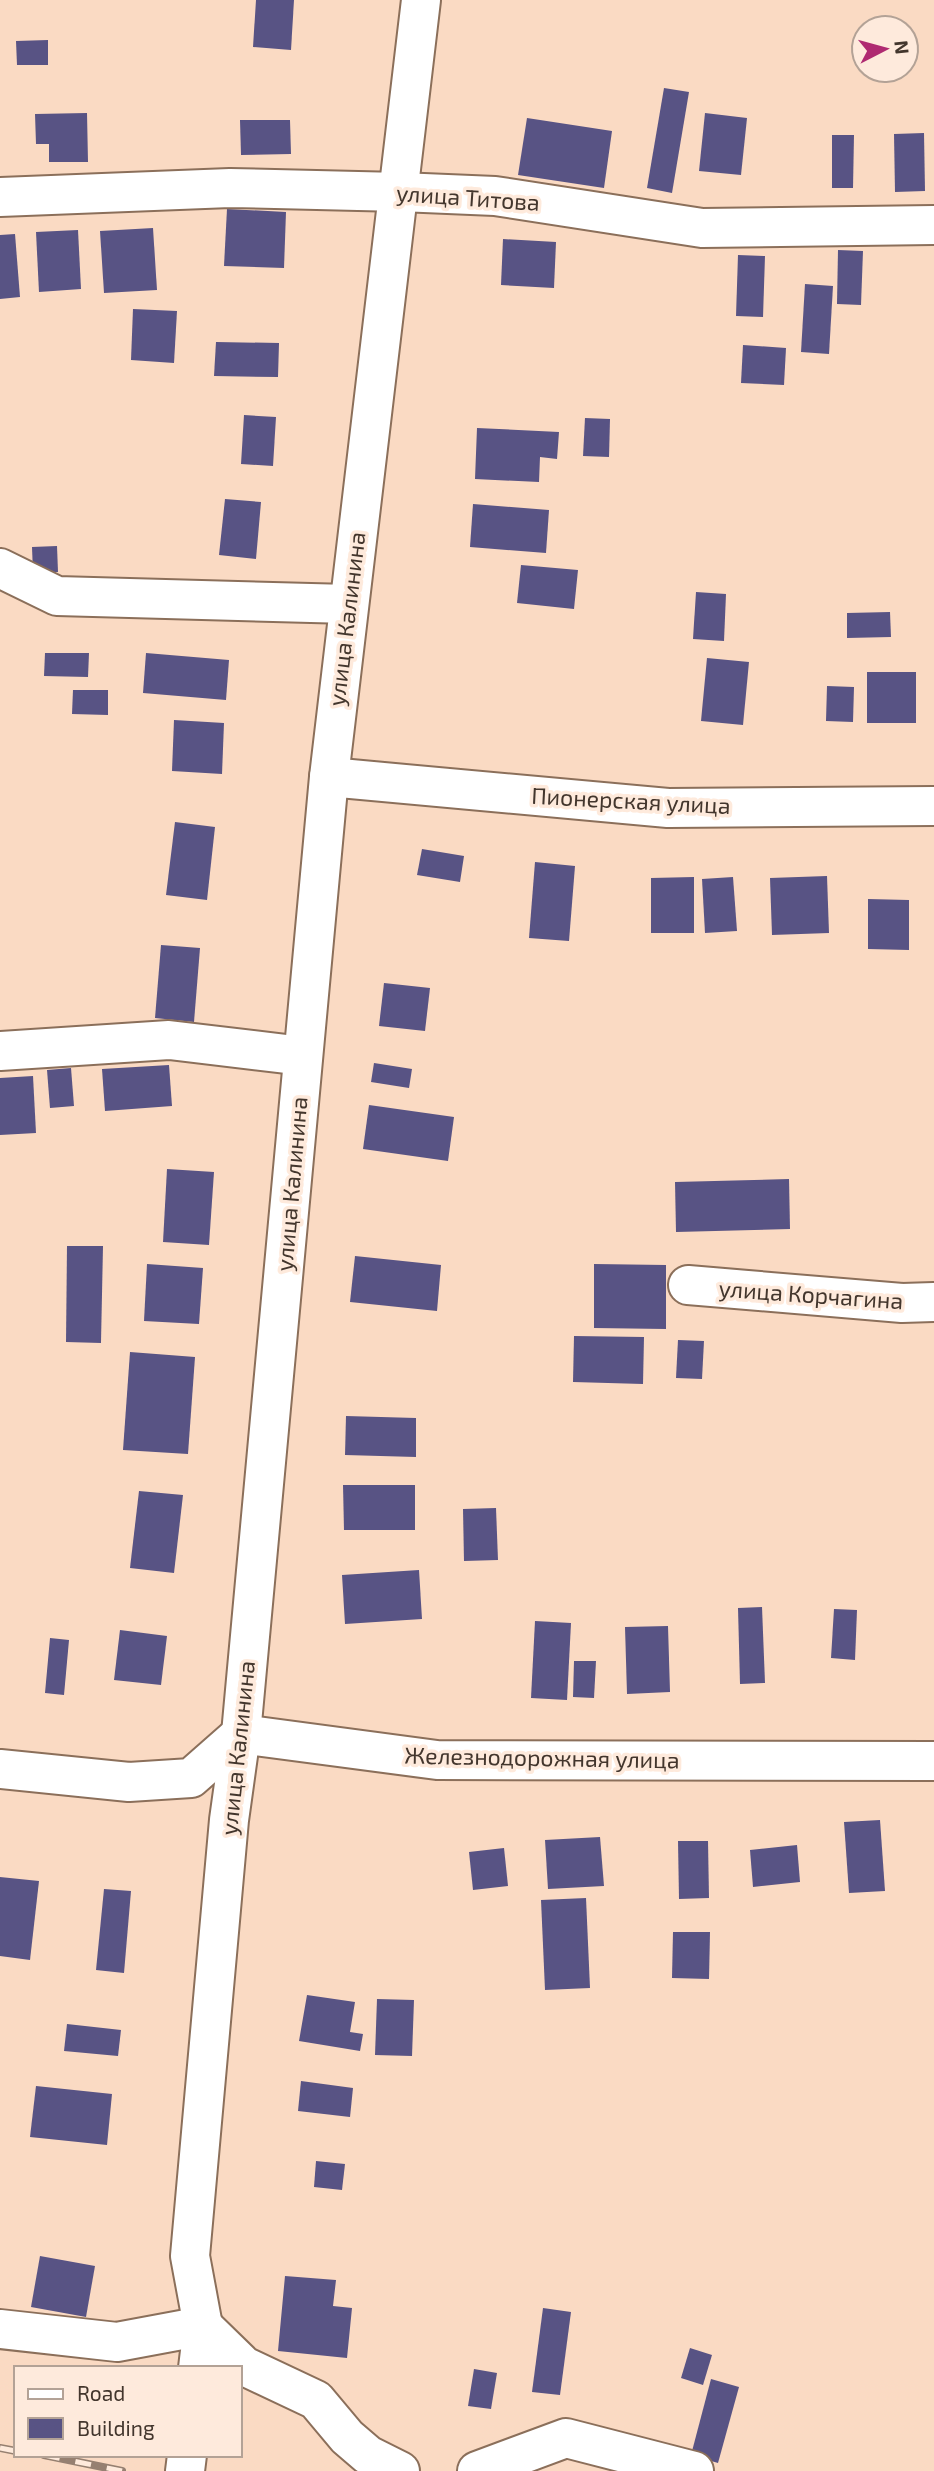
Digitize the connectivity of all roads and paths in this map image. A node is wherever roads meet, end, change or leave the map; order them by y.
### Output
1 (421, 0) edge
2 (400, 192) junction
3 (0, 197) edge
4 (934, 225) edge
5 (0, 568) edge
6 (349, 604) junction
7 (329, 777) junction
8 (934, 806) edge
9 (0, 1051) edge
10 (303, 1056) junction
11 (688, 1286) dead end
12 (934, 1303) edge
13 (241, 1734) junction
14 (934, 1761) edge
15 (0, 1769) edge
16 (203, 2326) junction
17 (0, 2329) edge
18 (198, 2366) edge
19 (400, 2471) edge
20 (477, 2471) edge
21 (694, 2471) edge

1 - 2 street, улица Калинина
2 - 3 street, улица Титова
2 - 4 street, улица Титова
2 - 6 street, улица Калинина
5 - 6 street
6 - 7 street, улица Калинина
7 - 8 street, Пионерская улица
7 - 10 street, улица Калинина
9 - 10 street
10 - 13 street, улица Калинина
11 - 12 street, улица Корчагина
13 - 14 street, Железнодорожная улица
13 - 15 street
13 - 16 street, улица Калинина
16 - 17 street
16 - 18 street, улица Калинина
16 - 19 street
20 - 21 street

